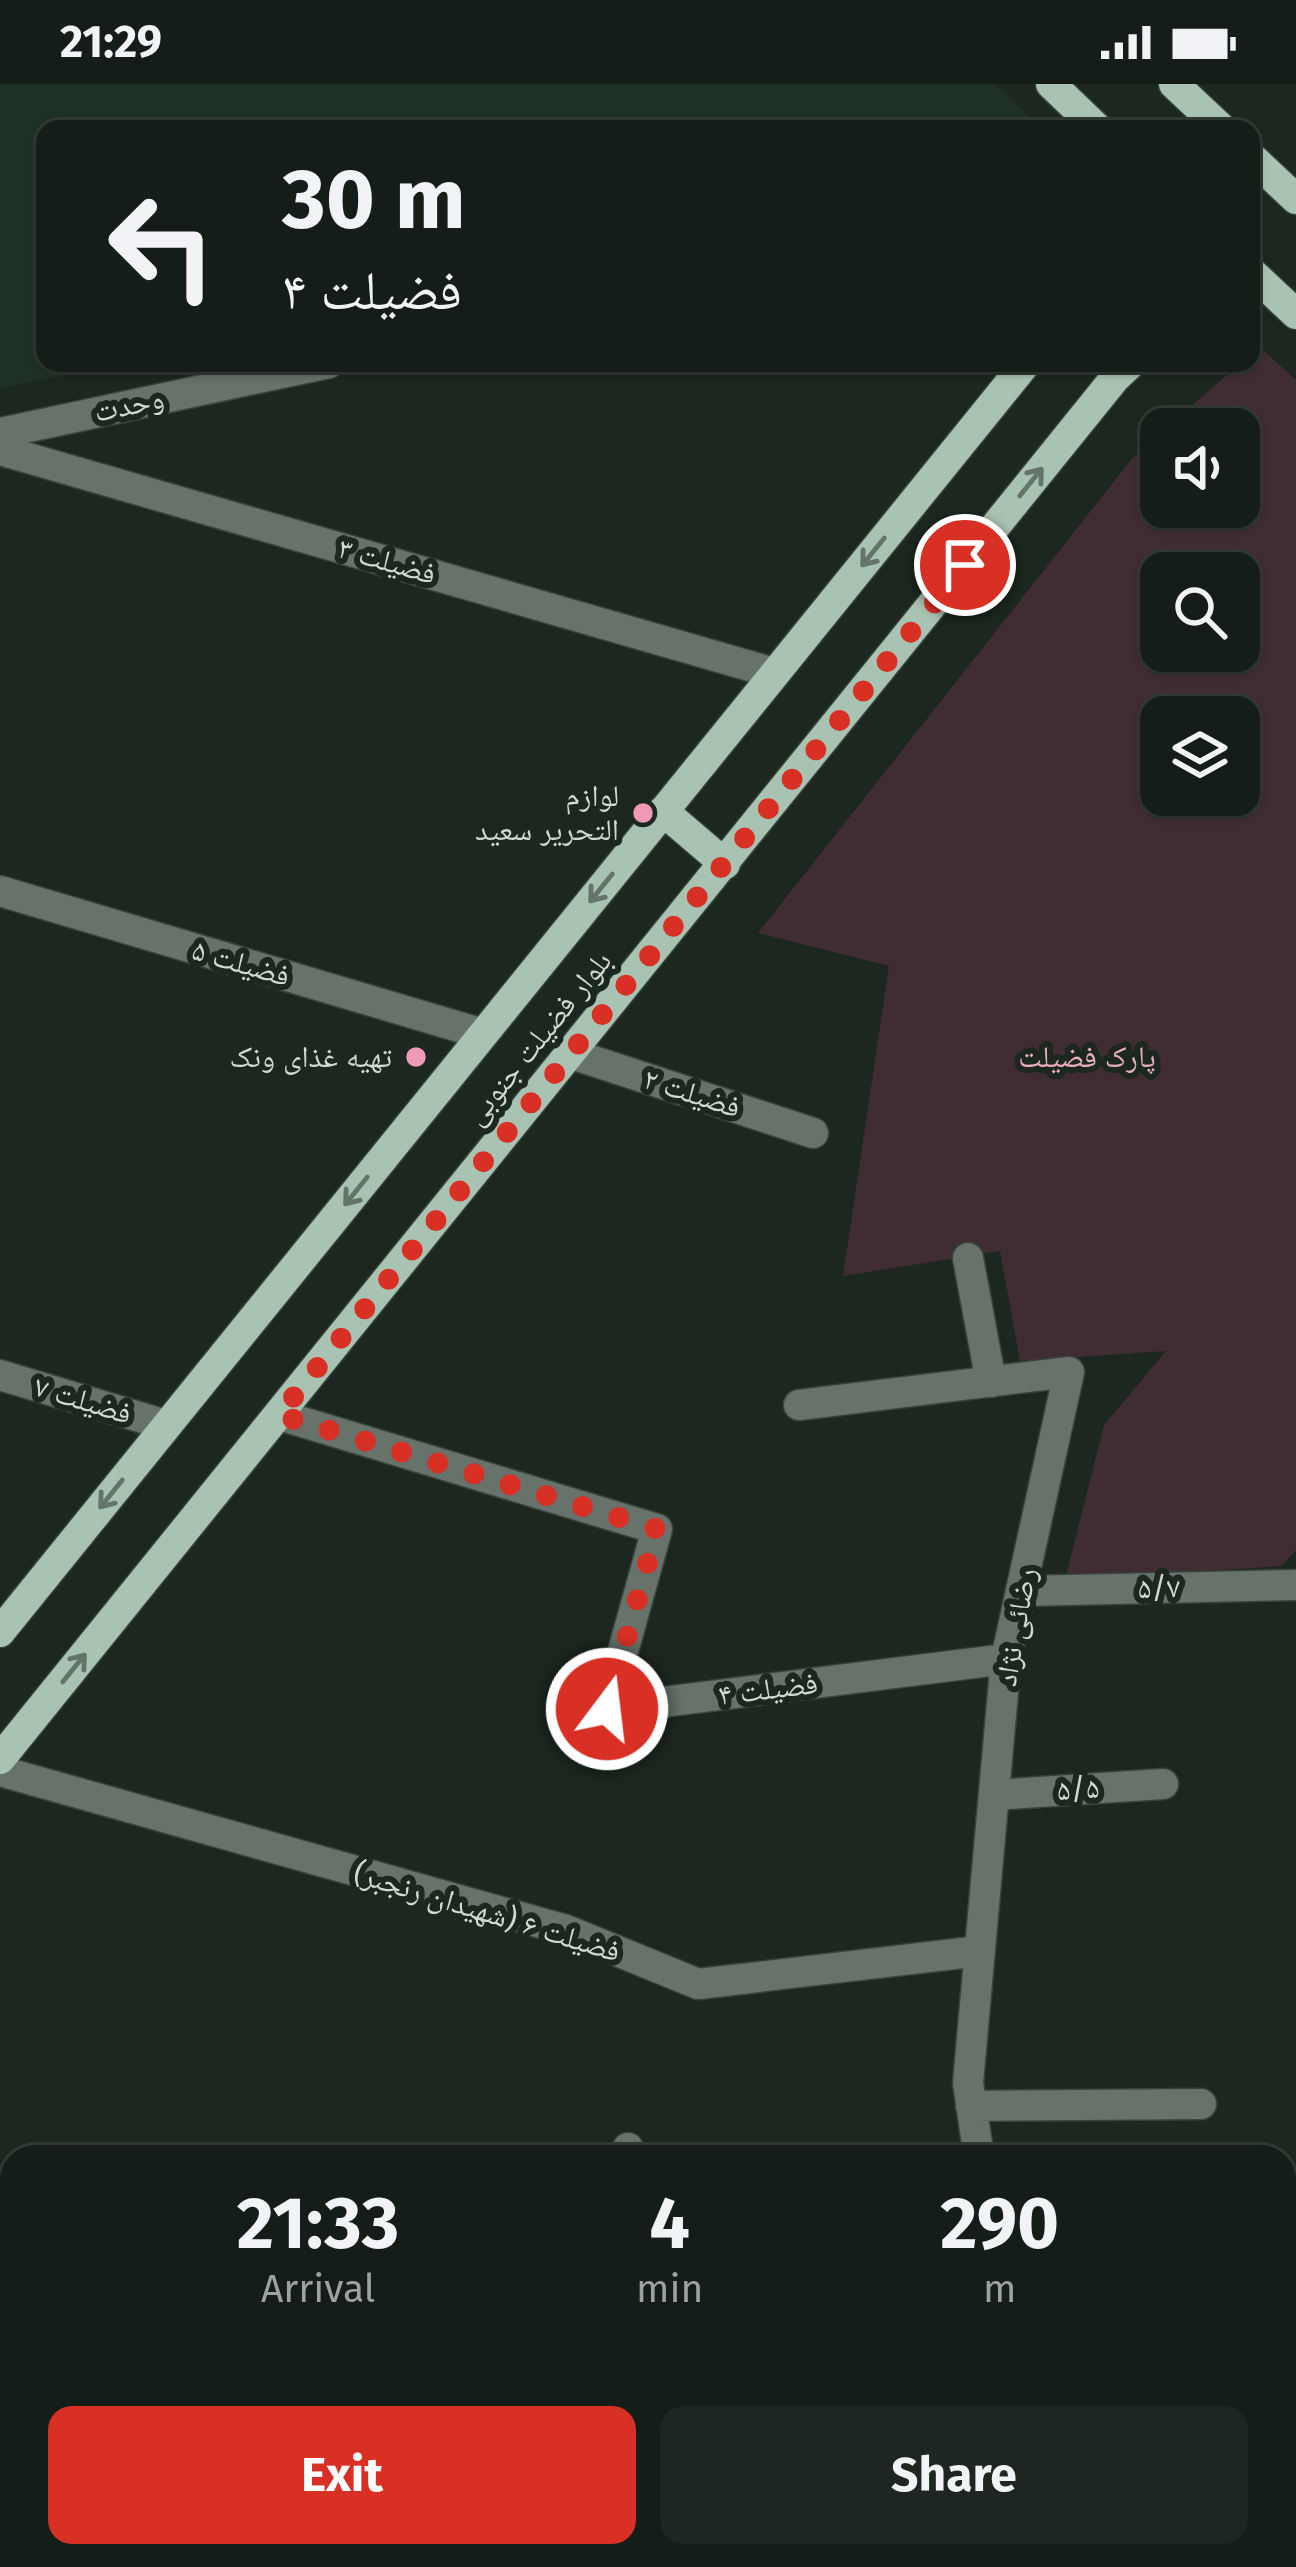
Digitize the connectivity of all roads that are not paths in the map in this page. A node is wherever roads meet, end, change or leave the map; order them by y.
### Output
1 (1051, 84) edge
2 (1174, 84) edge
3 (1089, 120) edge
4 (1212, 120) edge
5 (1260, 166) edge
6 (1296, 200) edge
7 (1260, 280) edge
8 (1295, 313) edge
9 (286, 372) edge
10 (1019, 372) edge
11 (1119, 372) edge
12 (0, 433) edge
13 (0, 450) edge
14 (774, 674) junction
15 (663, 811) junction
16 (725, 864) junction
17 (0, 891) edge
18 (483, 1034) junction
19 (572, 1054) junction
20 (813, 1133) dead end
21 (968, 1258) dead end
22 (0, 1375) edge
23 (991, 1382) junction
24 (799, 1405) dead end
25 (279, 1415) junction
26 (166, 1425) junction
27 (1296, 1585) edge
28 (1021, 1591) junction
29 (0, 1632) edge
30 (1006, 1659) junction
31 (0, 1759) edge
32 (0, 1772) edge
33 (1163, 1784) dead end
34 (994, 1795) junction
35 (980, 1951) junction
36 (1201, 2104) dead end
37 (971, 2106) junction
38 (977, 2145) edge

1 - 3 main road
2 - 4 main road
5 - 6 main road
7 - 8 main road
9 - 12 street, وحدت
10 -> 14 main road, بلوار فضیلت جنوبی
16 -> 11 main road, بلوار فضیلت جنوبی
13 - 14 street, فضیلت ۳
14 - 15 main road, بلوار فضیلت جنوبی
15 - 16 main road
15 -> 18 main road, بلوار فضیلت جنوبی
16 - 19 main road, بلوار فضیلت جنوبی
17 - 18 street, فضیلت ۵
18 -> 26 main road, بلوار فضیلت جنوبی
19 - 20 street, فضیلت ۲
19 - 25 main road, بلوار فضیلت جنوبی
21 - 23 street
22 - 26 street, فضیلت ۷
23 - 24 street, رضائی نژاد
23 - 28 street, رضائی نژاد
25 - 30 street, فضیلت ۴
31 -> 25 main road, بلوار فضیلت جنوبی
26 -> 29 main road, بلوار فضیلت جنوبی
27 - 28 street, ۵/۷
28 - 30 street, رضائی نژاد
30 - 34 street, رضائی نژاد
32 - 35 street, فضیلت ۶ (شهیدان رنجبر)
33 - 34 street, ۵/۵
34 - 35 street, رضائی نژاد
35 - 37 street, رضائی نژاد
36 - 37 street
37 - 38 street, رضائی نژاد

